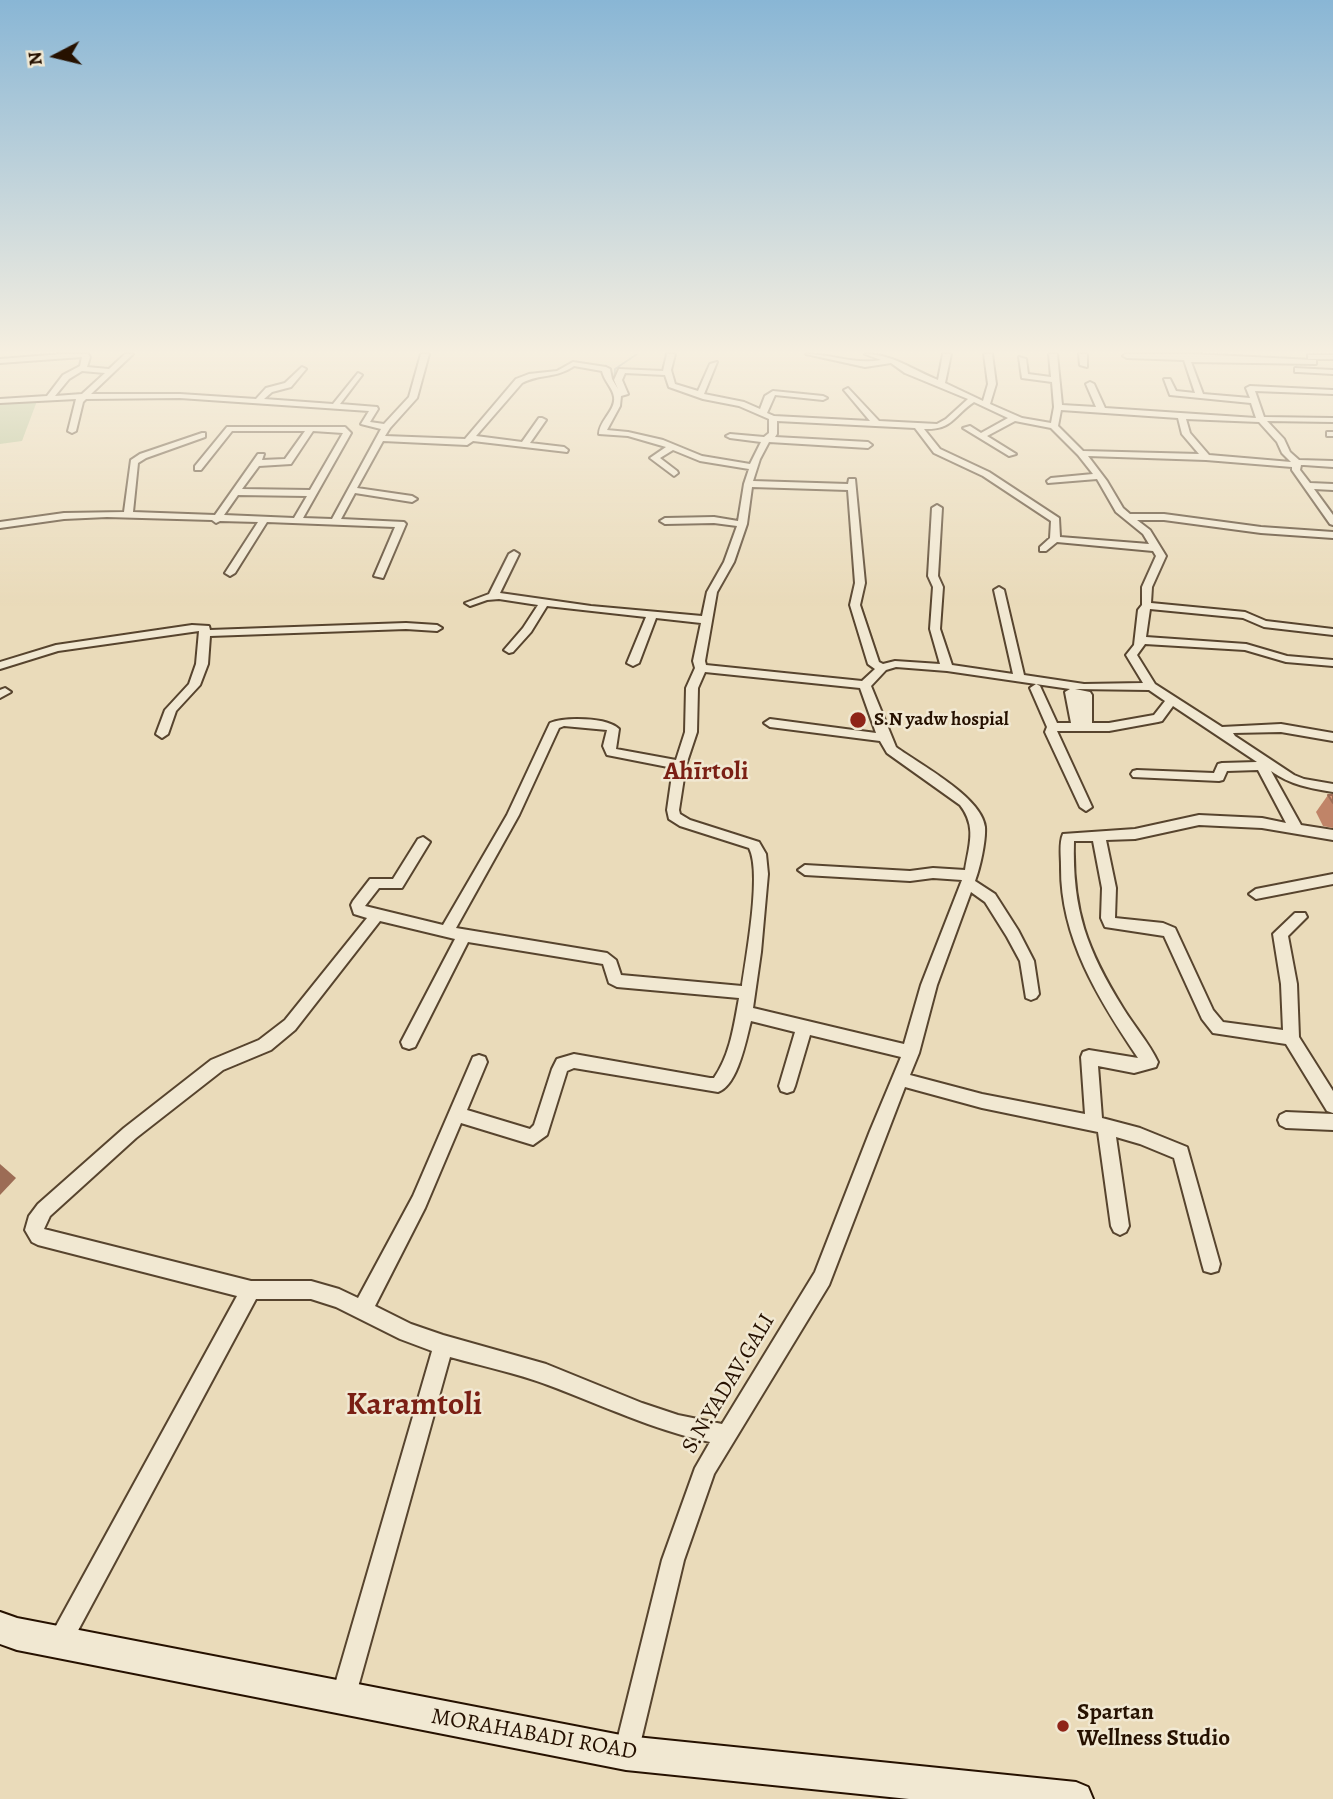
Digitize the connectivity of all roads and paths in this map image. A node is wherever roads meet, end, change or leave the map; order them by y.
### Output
1 (194, 438) edge
2 (223, 438) edge
3 (304, 438) edge
4 (344, 438) edge
5 (379, 438) joint
6 (471, 438) joint
7 (528, 438) edge
8 (642, 438) edge
9 (753, 438) edge
10 (927, 438) edge
11 (984, 438) edge
12 (1066, 438) edge
13 (1189, 438) edge
14 (1278, 438) edge
15 (766, 439) junction
16 (524, 444) junction
17 (868, 445) dead end
18 (673, 447) junction
19 (565, 450) dead end
20 (1081, 453) junction
21 (1012, 454) dead end
22 (1206, 457) junction
23 (1296, 463) junction
24 (1333, 464) edge
25 (755, 467) junction
26 (198, 468) dead end
27 (674, 473) dead end
28 (1099, 476) junction
29 (1051, 481) dead end
30 (748, 484) junction
31 (1307, 486) junction
32 (1333, 487) edge
33 (351, 490) junction
34 (236, 492) junction
35 (313, 493) junction
36 (412, 499) dead end
37 (937, 508) dead end
38 (128, 515) junction
39 (1131, 517) junction
40 (216, 520) junction
41 (263, 521) junction
42 (297, 521) junction
43 (335, 521) junction
44 (665, 521) dead end
45 (1333, 522) edge
46 (742, 524) junction
47 (0, 525) edge
48 (1333, 534) edge
49 (1055, 539) junction
50 (1157, 548) junction
51 (1043, 549) dead end
52 (514, 554) dead end
53 (230, 573) dead end
54 (379, 576) dead end
55 (999, 590) dead end
56 (493, 596) junction
57 (470, 603) dead end
58 (544, 603) junction
59 (1147, 606) junction
60 (652, 615) junction
61 (706, 620) junction
62 (437, 628) dead end
63 (1333, 632) edge
64 (205, 633) junction
65 (1140, 640) junction
66 (509, 650) dead end
67 (633, 663) dead end
68 (1333, 663) edge
69 (0, 666) edge
70 (701, 668) junction
71 (882, 668) junction
72 (947, 668) junction
73 (1019, 677) junction
74 (865, 685) junction
75 (1151, 686) junction
76 (1037, 688) dead end
77 (1172, 700) junction
78 (770, 723) dead end
79 (1053, 727) junction
80 (162, 734) dead end
81 (1229, 736) junction
82 (1333, 737) edge
83 (884, 738) junction
84 (680, 765) junction
85 (1267, 766) junction
86 (1137, 774) dead end
87 (1333, 788) edge
88 (1086, 807) dead end
89 (1296, 828) junction
90 (1333, 835) edge
91 (1099, 836) junction
92 (423, 842) dead end
93 (805, 870) dead end
94 (969, 879) junction
95 (1333, 879) edge
96 (1256, 894) dead end
97 (377, 915) junction
98 (1300, 917) dead end
99 (455, 934) junction
100 (747, 993) junction
101 (1031, 994) dead end
102 (745, 1013) junction
103 (804, 1027) junction
104 (1291, 1038) junction
105 (409, 1042) dead end
106 (911, 1053) junction
107 (479, 1062) dead end
108 (900, 1079) junction
109 (787, 1086) dead end
110 (1333, 1106) edge
111 (457, 1114) junction
112 (1286, 1120) dead end
113 (1333, 1122) edge
114 (1100, 1125) junction
115 (1120, 1226) dead end
116 (1211, 1264) dead end
117 (251, 1290) junction
118 (362, 1310) junction
119 (443, 1345) junction
120 (727, 1435) junction
121 (0, 1628) edge
122 (59, 1643) junction
123 (343, 1699) junction
124 (626, 1753) junction
125 (1076, 1799) edge

1 - 38 street
2 - 26 street
3 - 34 street
4 - 35 street
5 - 6 street
5 - 33 street
6 - 16 street
7 - 16 street
8 - 18 street
9 - 15 street
10 - 49 street
11 - 21 street
12 - 20 street
13 - 22 street
14 - 23 street
15 - 17 street
15 - 25 street
16 - 19 street
18 - 25 street
18 - 27 street
20 - 22 street
20 - 28 street
22 - 23 street
23 - 24 street
23 - 31 street
25 - 30 street
28 - 29 street
28 - 39 street
30 - 46 street
30 - 71 street
31 - 32 street
31 - 45 street
33 - 36 street
33 - 43 street
34 - 35 street
34 - 40 street
35 - 42 street
37 - 72 street
38 - 40 street
38 - 47 street
39 - 48 street
39 - 50 street
40 - 41 street
41 - 42 street
41 - 53 street
42 - 43 street
43 - 54 street
44 - 46 street
46 - 61 street
49 - 50 street
49 - 51 street
50 - 59 street
52 - 56 street
55 - 73 street
56 - 57 street
56 - 58 street
58 - 60 street
58 - 66 street
59 - 63 street
59 - 65 street
60 - 61 street
60 - 67 street
61 - 70 street
62 - 64 street
64 - 69 street
64 - 80 street
65 - 68 street
65 - 75 street
70 - 74 street
70 - 84 street
71 - 72 street
71 - 74 street
72 - 73 street
73 - 75 street
74 - 83 street
75 - 77 street
76 - 79 street
77 - 79 street
77 - 81 street
78 - 83 street
79 - 88 street
81 - 82 street
81 - 85 street
83 - 94 street, S.N.YADAV.GALI
84 - 99 street
84 - 100 street
85 - 86 street
85 - 87 street
85 - 89 street
89 - 90 street
89 - 91 street
91 - 104 street
91 - 114 street
92 - 97 street
93 - 94 street
94 - 101 street
94 - 106 street, S.N.YADAV.GALI
95 - 96 street
97 - 99 street
97 - 117 street
98 - 104 street
99 - 100 street
99 - 105 street
100 - 102 street
102 - 103 street
102 - 111 street
103 - 106 street
103 - 109 street
104 - 110 street
106 - 108 street, S.N.YADAV.GALI
107 - 111 street
108 - 114 street
108 - 120 street, S.N.YADAV.GALI
111 - 118 street
112 - 113 street
114 - 115 street
114 - 116 street
117 - 118 street
117 - 122 street
118 - 119 street
119 - 120 street
119 - 123 street
120 - 124 street, S.N.YADAV.GALI
121 - 122 main road, MORAHABADI ROAD
122 - 123 main road, MORAHABADI ROAD
123 - 124 main road, MORAHABADI ROAD
124 - 125 main road, MORAHABADI ROAD

